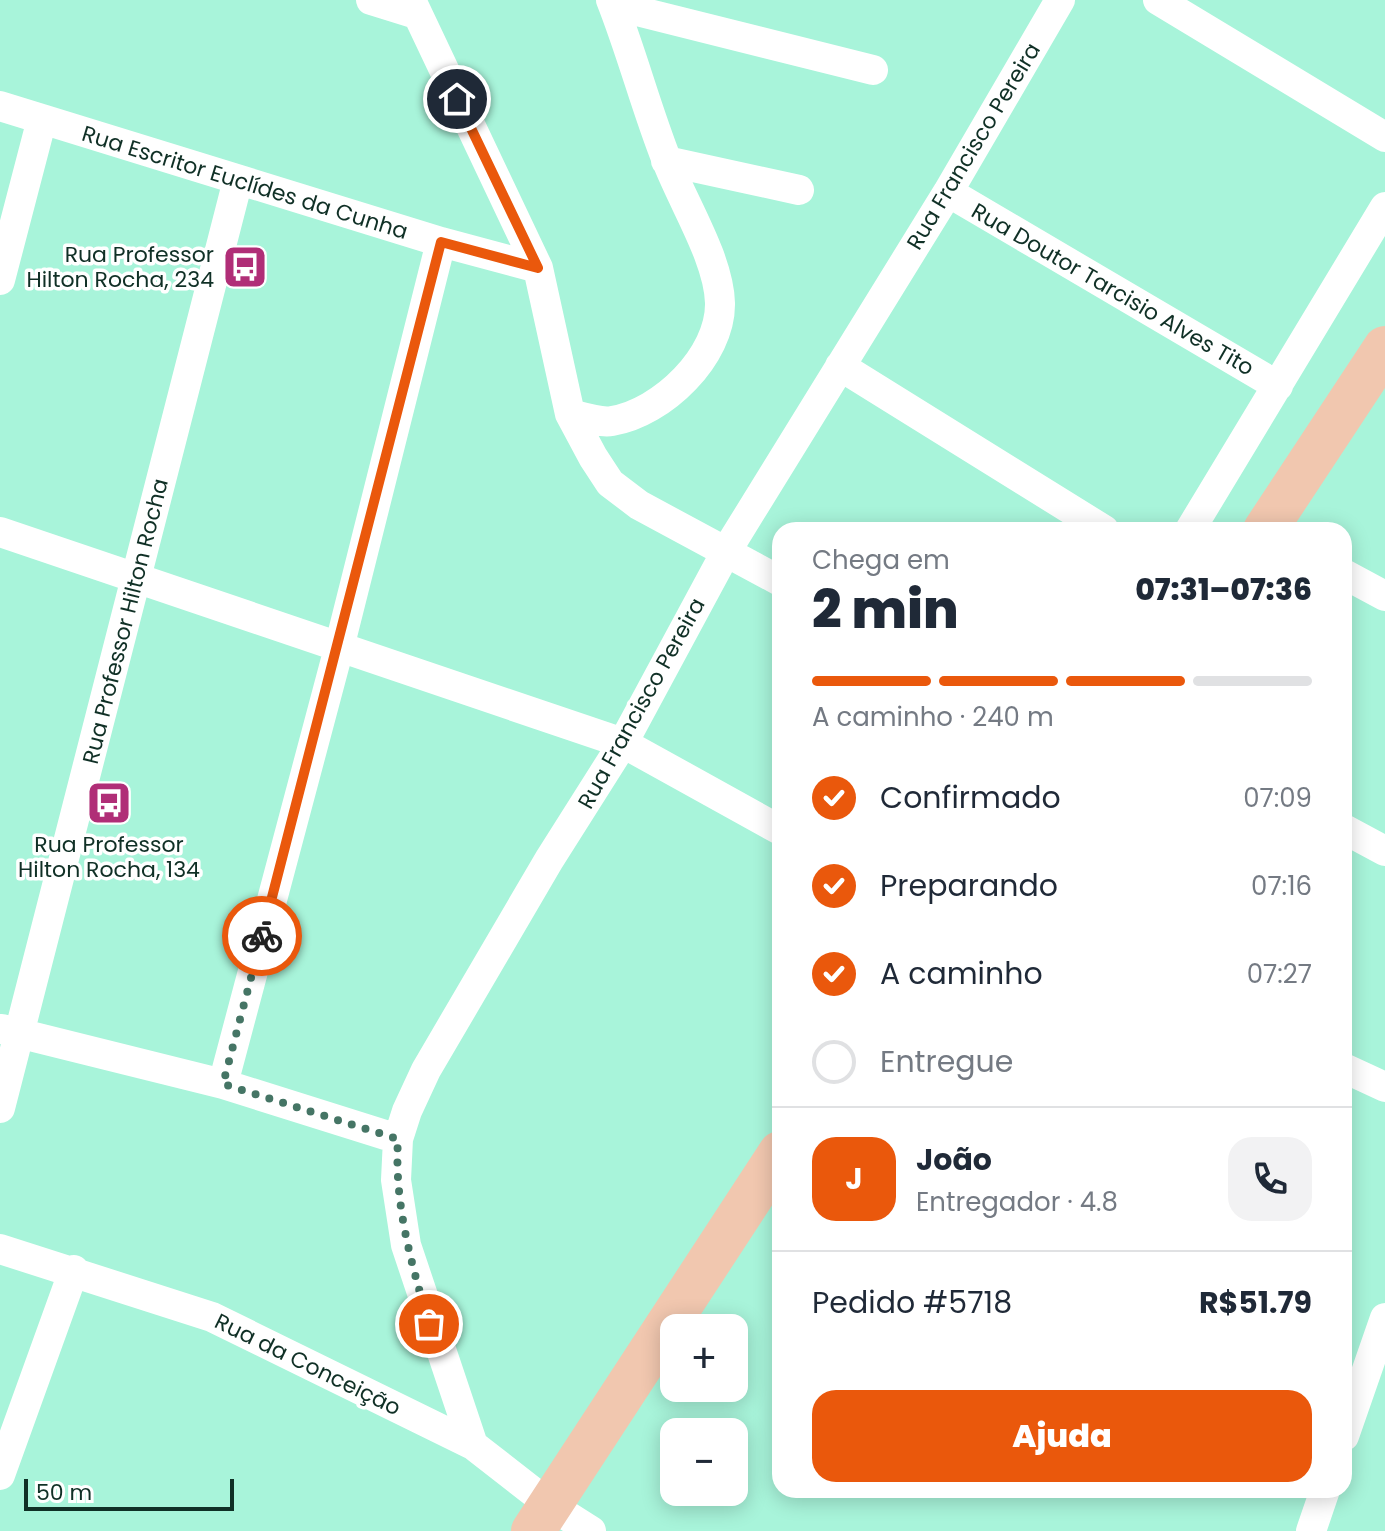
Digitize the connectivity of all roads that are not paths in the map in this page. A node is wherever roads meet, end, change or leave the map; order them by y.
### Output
1 (371, 0) edge
2 (1060, 0) edge
3 (1158, 0) edge
4 (612, 3) edge
5 (414, 7) edge
6 (873, 70) dead end
7 (0, 106) edge
8 (42, 119) junction
9 (1385, 137) edge
10 (666, 161) junction
11 (238, 180) junction
12 (799, 190) dead end
13 (948, 192) junction
14 (1385, 207) edge
15 (441, 242) junction
16 (538, 268) junction
17 (0, 280) edge
18 (1385, 348) edge
19 (840, 366) junction
20 (1278, 386) junction
21 (570, 414) junction
22 (1091, 522) edge
23 (1195, 522) edge
24 (1270, 522) edge
25 (0, 532) edge
26 (727, 550) junction
27 (772, 576) edge
28 (137, 577) junction
29 (1352, 578) edge
30 (1385, 596) edge
31 (339, 648) junction
32 (623, 743) junction
33 (772, 826) edge
34 (1352, 833) edge
35 (1385, 851) edge
36 (10, 1031) edge
37 (1352, 1072) edge
38 (223, 1084) junction
39 (1385, 1087) edge
40 (0, 1108) edge
41 (398, 1139) junction
42 (772, 1165) edge
43 (0, 1249) edge
44 (74, 1270) junction
45 (1385, 1318) edge
46 (1364, 1377) edge
47 (1352, 1412) edge
48 (473, 1445) junction
49 (0, 1475) edge
50 (1322, 1498) edge
51 (542, 1518) edge
52 (591, 1531) edge
53 (1311, 1531) edge

1 - 5 street
2 - 13 street, Rua Francisco Pereira
3 - 9 street
4 - 6 street
4 - 10 street
5 - 16 street
7 - 8 street, Rua Escritor Euclídes da Cunha
8 - 11 street, Rua Escritor Euclídes da Cunha
8 - 17 street
10 - 12 street
10 - 21 street
11 - 15 street, Rua Escritor Euclídes da Cunha
11 - 28 street, Rua Professor Hilton Rocha
13 - 19 street, Rua Francisco Pereira
13 - 20 street, Rua Doutor Tarcisio Alves Tito
14 - 20 street
15 - 16 street, Rua Escritor Euclídes da Cunha
15 - 31 street
16 - 21 street
18 - 24 main road
19 - 22 street
19 - 26 street, Rua Francisco Pereira
20 - 23 street
21 - 26 street
25 - 28 street
26 - 27 street
26 - 32 street, Rua Francisco Pereira
28 - 31 street
28 - 36 street, Rua Professor Hilton Rocha
29 - 30 street
31 - 32 street
31 - 38 street
32 - 33 street
32 - 41 street, Rua Francisco Pereira
34 - 35 street
36 - 38 street
36 - 40 street, Rua Professor Hilton Rocha
37 - 39 street
38 - 41 street
41 - 48 street, Rua Francisco Pereira
42 - 51 main road
43 - 44 street, Rua da Conceição
44 - 48 street, Rua da Conceição
44 - 49 street
45 - 46 street
46 - 47 street
48 - 51 street, Rua da Conceição
50 - 53 street
51 - 52 street, Rua da Conceição

